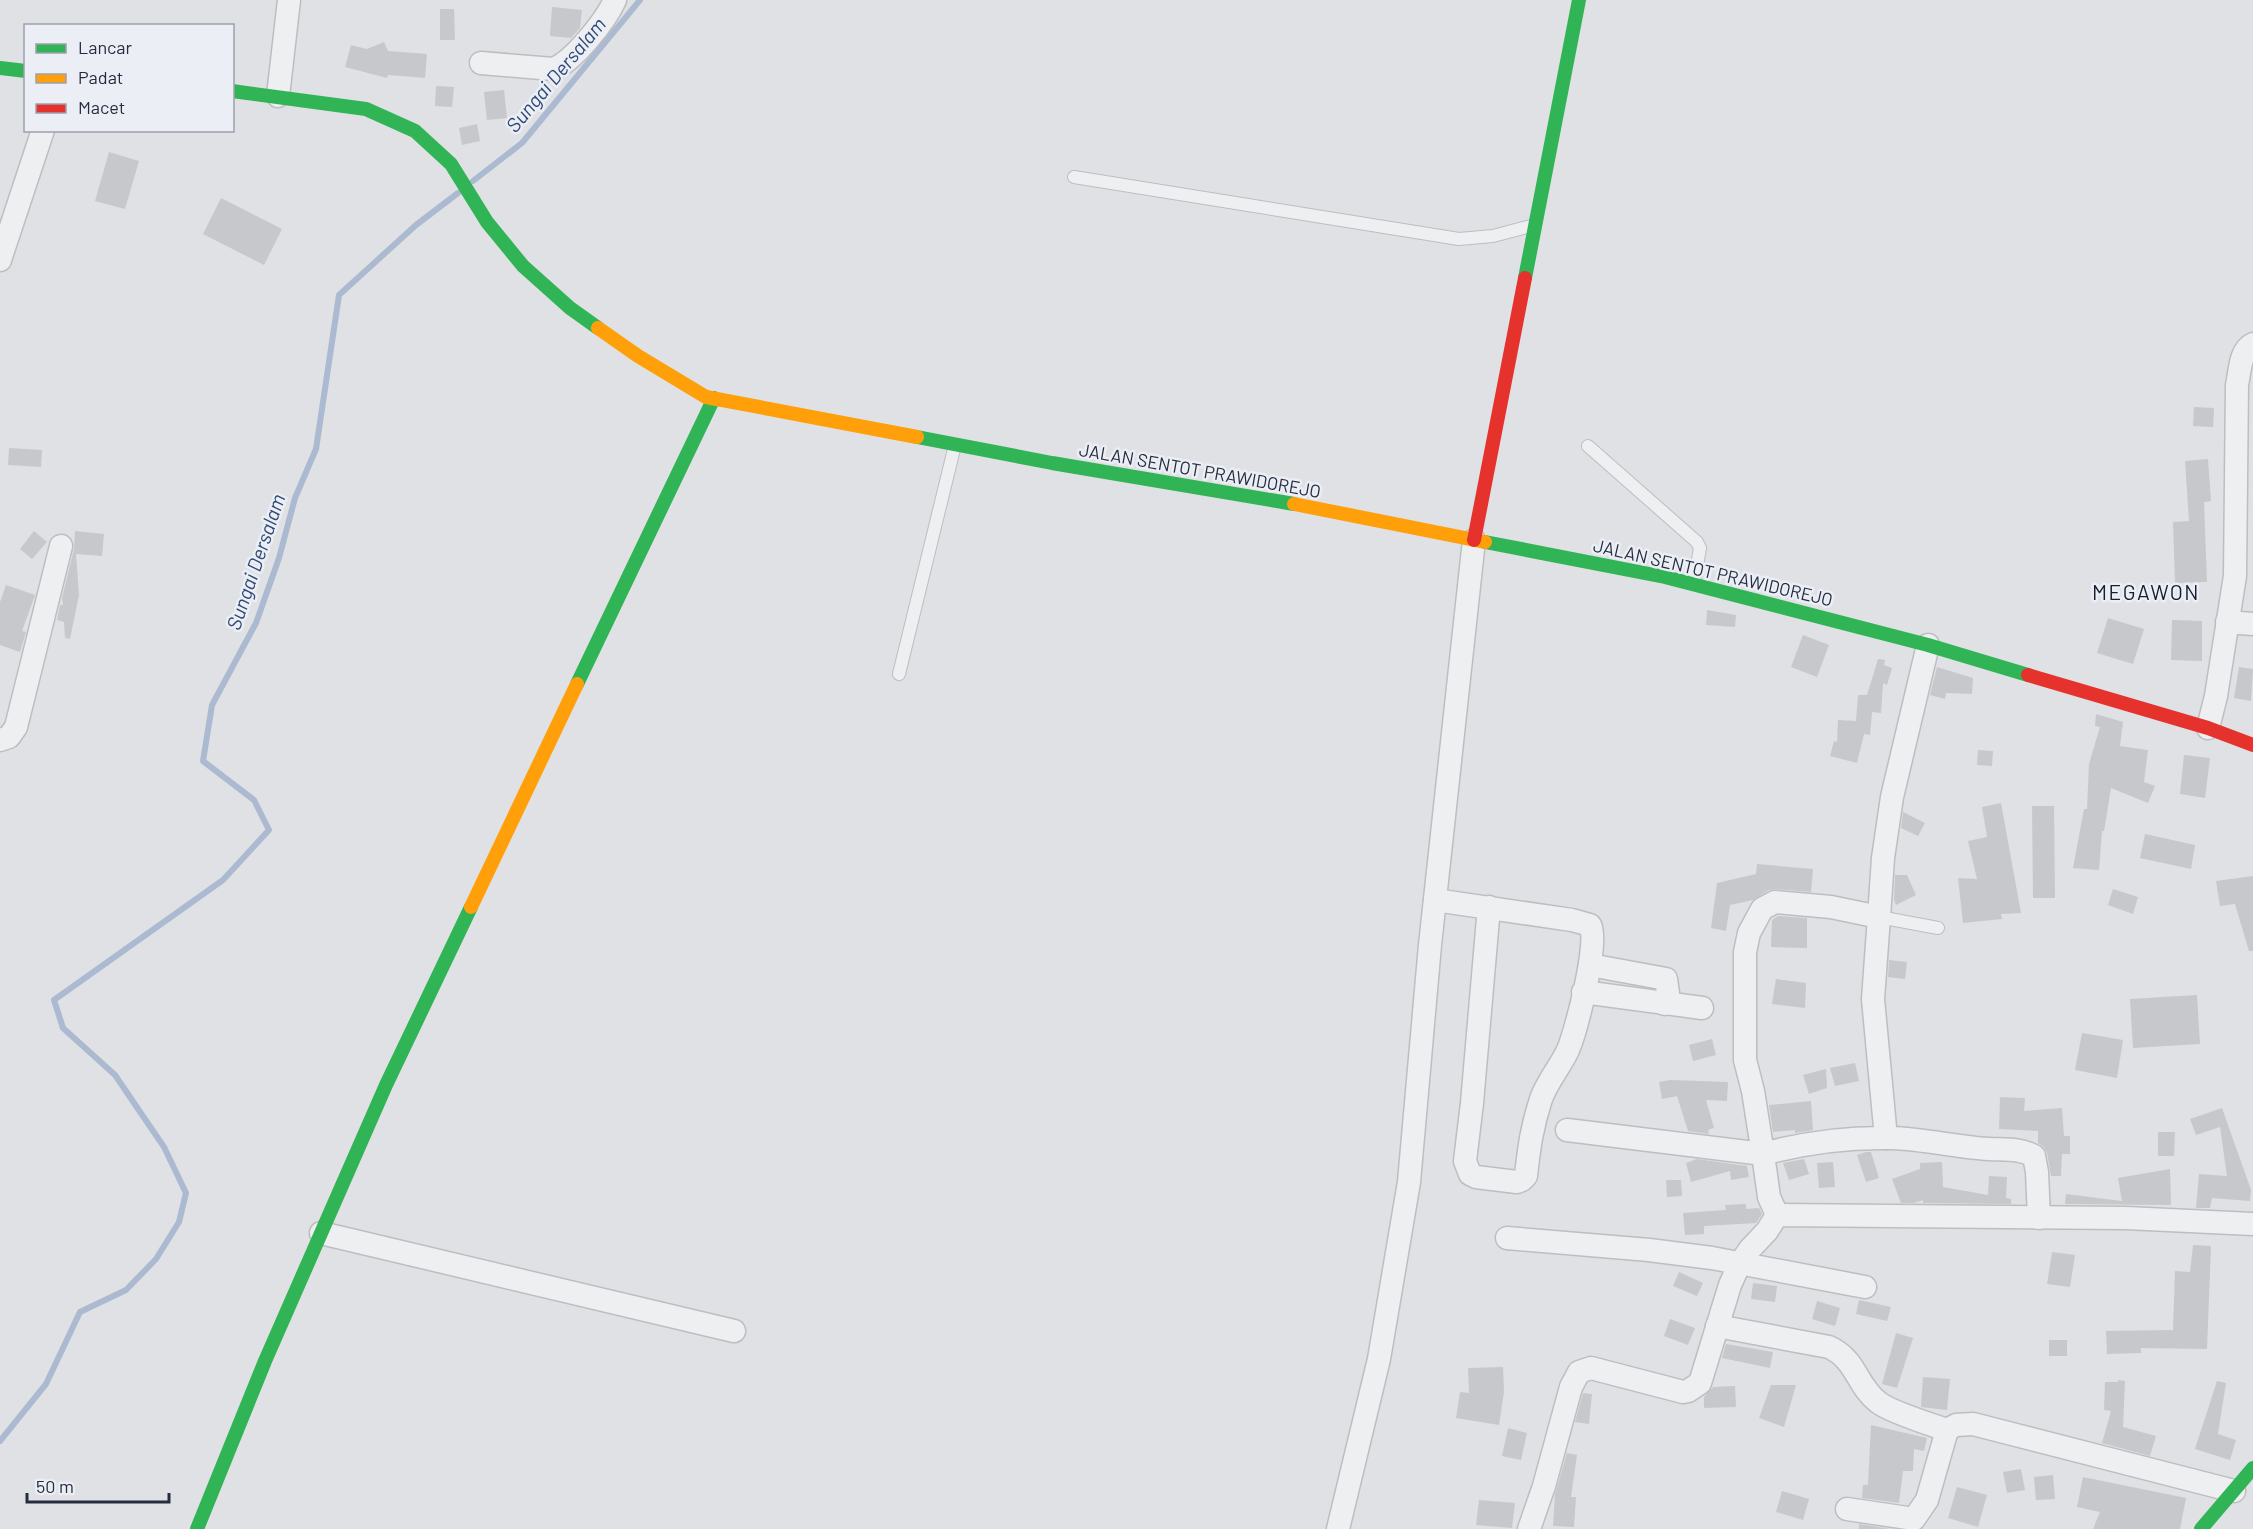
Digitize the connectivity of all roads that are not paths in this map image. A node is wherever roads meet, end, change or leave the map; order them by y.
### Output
1 (289, 0) edge
2 (615, 0) edge
3 (1579, 0) edge
4 (481, 63) dead end
5 (0, 68) edge
6 (24, 70) edge
7 (234, 91) edge
8 (278, 96) junction
9 (42, 132) edge
10 (1074, 177) dead end
11 (1535, 224) junction
12 (0, 260) edge
13 (2253, 344) edge
14 (714, 398) junction
15 (955, 445) junction
16 (1588, 446) dead end
17 (1474, 540) junction
18 (61, 546) dead end
19 (1694, 584) junction
20 (2228, 621) junction
21 (2253, 624) edge
22 (1928, 645) junction
23 (900, 674) dead end
24 (2208, 728) junction
25 (0, 740) edge
26 (2251, 744) edge
27 (1435, 900) junction
28 (1489, 907) junction
29 (1878, 917) junction
30 (1938, 928) dead end
31 (1590, 965) junction
32 (1583, 992) junction
33 (1665, 1004) junction
34 (1702, 1008) dead end
35 (1567, 1130) dead end
36 (1886, 1138) junction
37 (1763, 1154) junction
38 (1777, 1215) junction
39 (2039, 1218) junction
40 (2253, 1224) edge
41 (321, 1233) junction
42 (1507, 1238) dead end
43 (1739, 1264) junction
44 (1865, 1287) dead end
45 (1718, 1326) junction
46 (734, 1331) dead end
47 (1947, 1431) junction
48 (2253, 1468) edge
49 (2234, 1491) junction
50 (1847, 1509) dead end
51 (1913, 1524) edge
52 (197, 1529) edge
53 (1338, 1529) edge
54 (1529, 1529) edge
55 (2201, 1529) edge

1 - 8 street
2 - 4 street
3 - 11 main road
5 - 6 main road
7 - 8 main road, JALAN SENTOT PRAWIDOREJO
8 - 14 main road, JALAN SENTOT PRAWIDOREJO
9 - 12 street
10 - 11 lane
11 - 17 main road
13 - 20 street
14 - 15 main road, JALAN SENTOT PRAWIDOREJO
14 - 41 main road
15 - 17 main road, JALAN SENTOT PRAWIDOREJO
15 - 23 lane
16 - 19 lane
17 - 19 main road, JALAN SENTOT PRAWIDOREJO
17 - 27 street
18 - 25 street
19 - 22 main road, JALAN SENTOT PRAWIDOREJO
20 - 21 street
20 - 24 street
22 - 24 main road, JALAN SENTOT PRAWIDOREJO
22 - 29 street
24 - 26 main road, JALAN SENTOT PRAWIDOREJO
27 - 28 street
27 - 53 street
28 - 31 street
28 - 32 street
29 - 30 lane
29 - 36 street
29 - 37 street
31 - 32 street
31 - 33 street
32 - 33 street
33 - 34 street
35 - 37 street
36 - 37 street
36 - 39 street
37 - 38 street
38 - 39 street
38 - 43 street
39 - 40 street
41 - 46 street
41 - 52 main road
42 - 43 street
43 - 44 street
43 - 45 street
45 - 47 street
45 - 54 street
47 - 49 street
47 - 51 street
48 - 49 main road
49 - 55 main road
50 - 51 street

